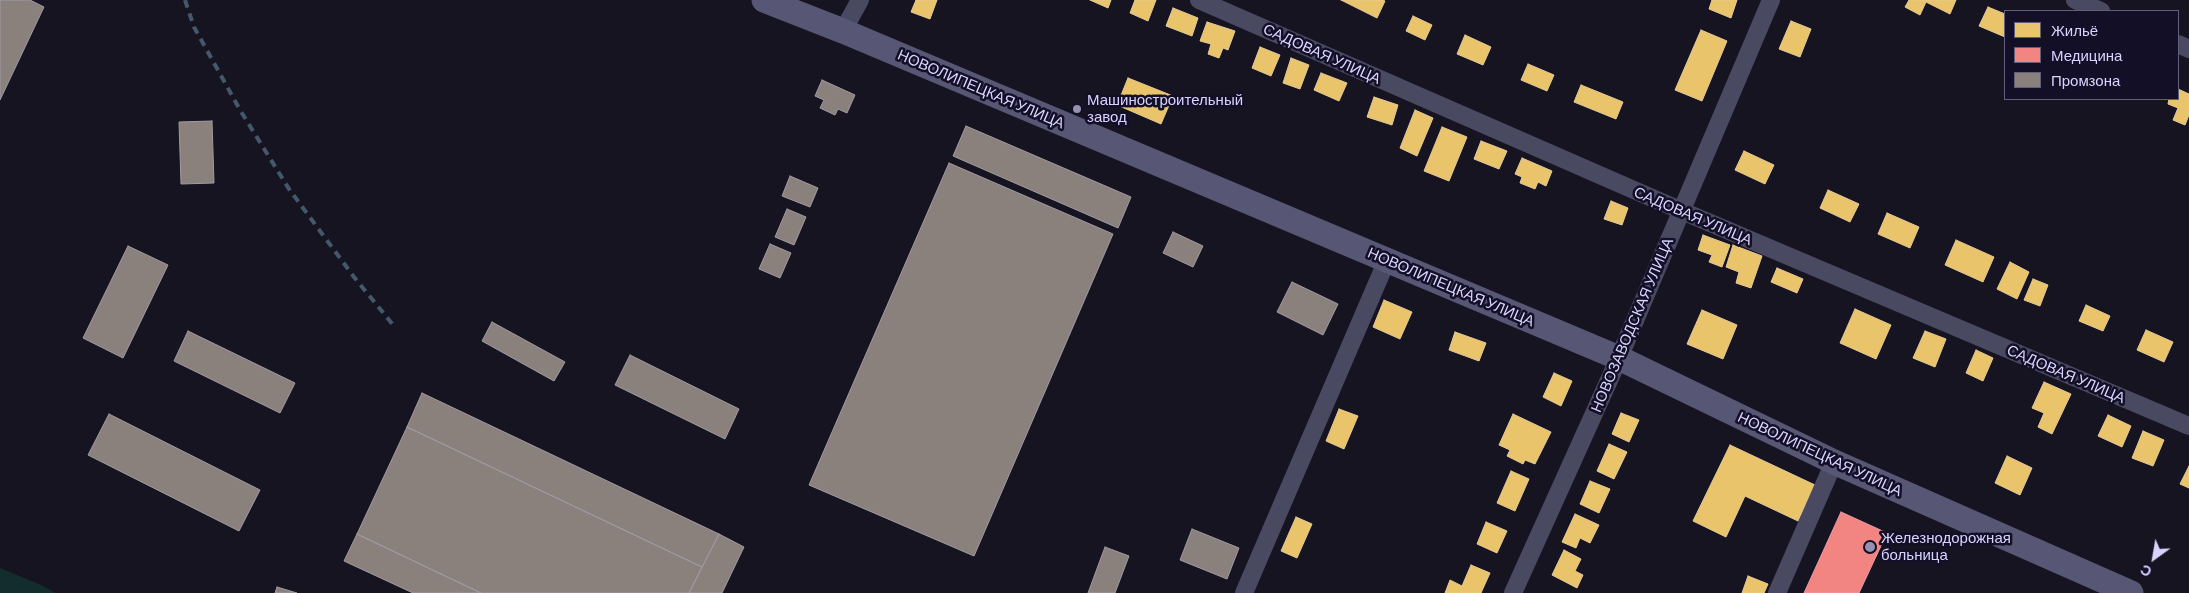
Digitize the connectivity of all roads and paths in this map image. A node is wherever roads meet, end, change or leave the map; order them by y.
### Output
1 (764, 0) edge
2 (860, 0) edge
3 (1199, 0) edge
4 (1771, 0) edge
5 (2075, 0) edge
6 (2099, 10) edge
7 (843, 31) junction
8 (1682, 211) junction
9 (1387, 260) junction
10 (1619, 358) junction
11 (2189, 426) edge
12 (1834, 462) junction
13 (1244, 593) edge
14 (1513, 593) edge
15 (1777, 593) edge
16 (2131, 593) edge

1 - 7 street, НОВОЛИПЕЦКАЯ УЛИЦА
2 - 7 street
3 - 8 street, САДОВАЯ УЛИЦА
4 - 8 street, НОВОЗАВОДСКАЯ УЛИЦА
5 - 6 street
7 - 9 street, НОВОЛИПЕЦКАЯ УЛИЦА
8 - 10 street, НОВОЗАВОДСКАЯ УЛИЦА
8 - 11 street, САДОВАЯ УЛИЦА
9 - 10 street, НОВОЛИПЕЦКАЯ УЛИЦА
9 - 13 street
10 - 12 street, НОВОЛИПЕЦКАЯ УЛИЦА
10 - 14 street, НОВОЗАВОДСКАЯ УЛИЦА
12 - 15 street
12 - 16 street, НОВОЛИПЕЦКАЯ УЛИЦА

